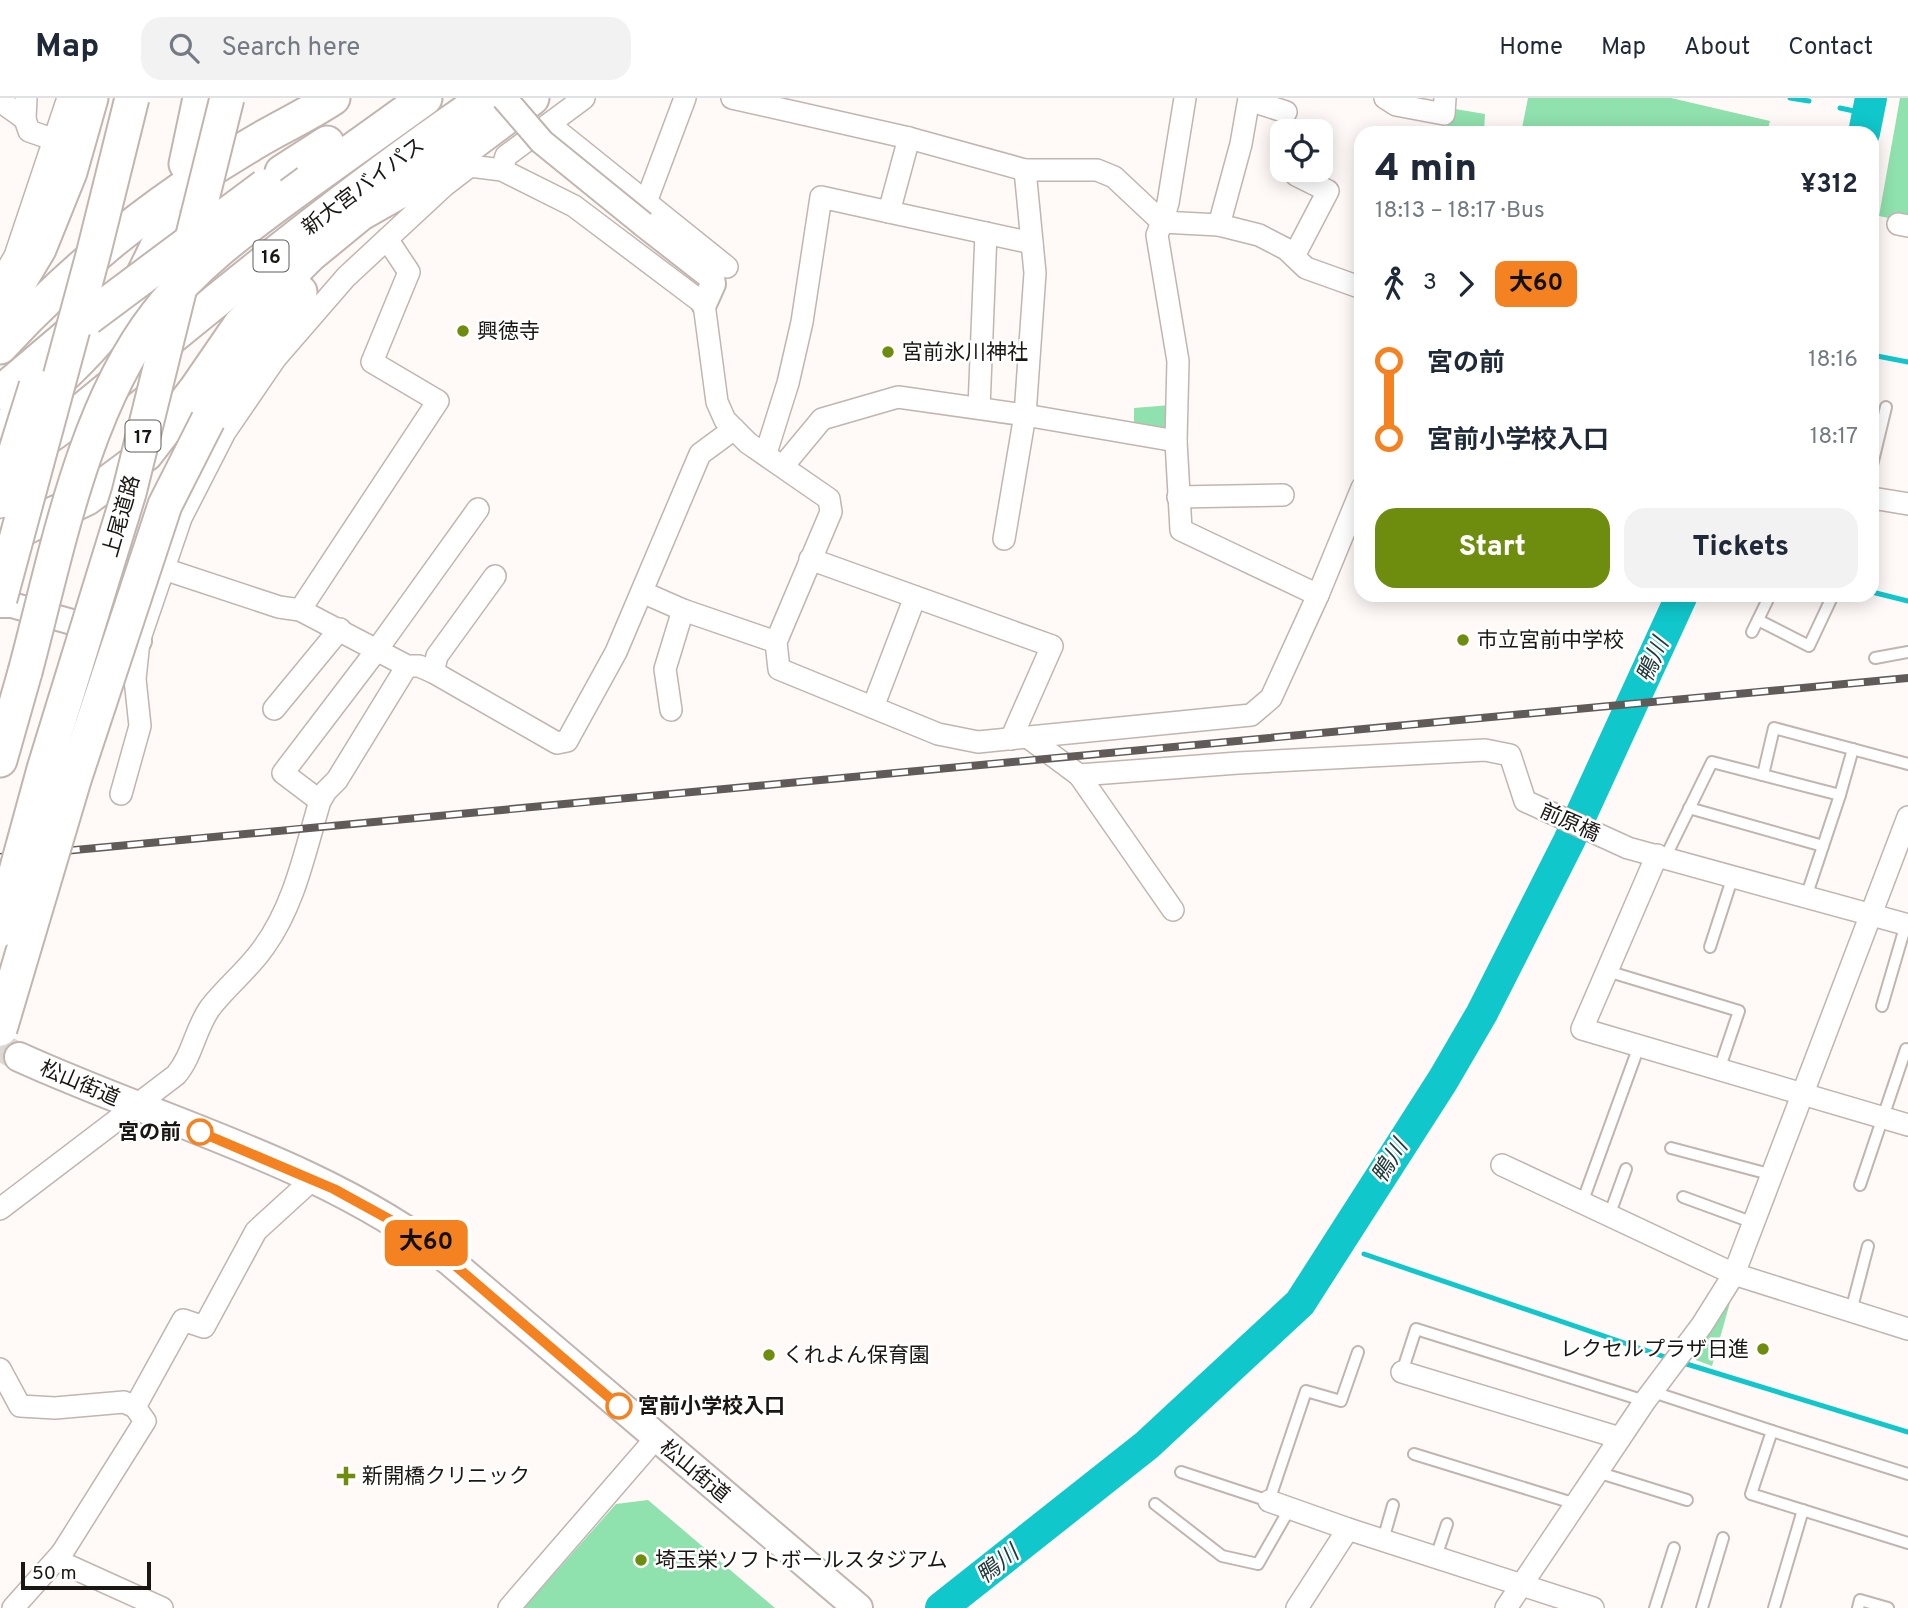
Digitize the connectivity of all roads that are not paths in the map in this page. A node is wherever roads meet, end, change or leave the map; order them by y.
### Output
1 (68, 98) edge
2 (91, 98) edge
3 (132, 98) edge
4 (200, 98) edge
5 (227, 98) edge
6 (246, 98) edge
7 (332, 98) edge
8 (398, 98) edge
9 (425, 98) edge
10 (486, 98) edge
11 (505, 98) edge
12 (584, 98) edge
13 (685, 98) edge
14 (1185, 98) edge
15 (1385, 98) edge
16 (1446, 98) edge
17 (739, 99) edge
18 (1249, 99) edge
19 (0, 101) edge
20 (26, 108) edge
21 (821, 108) edge
22 (541, 111) edge
23 (1286, 112) dead end
24 (909, 138) junction
25 (55, 140) junction
26 (186, 164) dead end
27 (445, 170) junction
28 (502, 170) junction
29 (1025, 170) junction
30 (295, 177) junction
31 (1310, 182) edge
32 (890, 212) junction
33 (645, 213) junction
34 (1162, 222) junction
35 (168, 223) dead end
36 (1219, 225) junction
37 (986, 233) junction
38 (387, 239) junction
39 (1032, 243) junction
40 (93, 256) junction
41 (1294, 256) junction
42 (727, 267) dead end
43 (0, 282) edge
44 (1354, 285) edge
45 (704, 304) junction
46 (0, 314) edge
47 (0, 347) edge
48 (0, 393) edge
49 (1886, 407) dead end
50 (979, 408) junction
51 (1025, 415) junction
52 (734, 429) junction
53 (0, 432) edge
54 (1879, 436) edge
55 (1176, 441) junction
56 (766, 453) junction
57 (783, 466) junction
58 (0, 470) edge
59 (129, 493) junction
60 (1283, 495) dead end
61 (1178, 497) junction
62 (1879, 499) edge
63 (0, 501) edge
64 (1908, 504) edge
65 (1354, 507) edge
66 (478, 509) dead end
67 (0, 537) edge
68 (1004, 539) dead end
69 (810, 559) junction
70 (164, 569) junction
71 (495, 576) dead end
72 (642, 592) junction
73 (1318, 595) junction
74 (915, 597) junction
75 (0, 599) edge
76 (1767, 602) edge
77 (1830, 602) edge
78 (0, 605) edge
79 (300, 610) junction
80 (682, 610) junction
81 (1758, 620) junction
82 (340, 629) junction
83 (1752, 632) dead end
84 (139, 641) junction
85 (776, 642) junction
86 (376, 650) junction
87 (1908, 652) edge
88 (1875, 658) dead end
89 (407, 666) junction
90 (433, 671) junction
91 (873, 707) junction
92 (274, 709) dead end
93 (671, 710) dead end
94 (1020, 739) junction
95 (1853, 749) junction
96 (1, 757) edge
97 (1908, 764) edge
98 (1079, 775) junction
99 (1763, 775) junction
100 (121, 794) dead end
101 (1840, 795) junction
102 (320, 801) junction
103 (1689, 808) junction
104 (1908, 817) edge
105 (1823, 846) junction
106 (1661, 857) junction
107 (1733, 876) junction
108 (1806, 897) junction
109 (1173, 910) dead end
110 (1871, 914) junction
111 (1907, 924) edge
112 (0, 930) edge
113 (1710, 947) dead end
114 (1607, 971) junction
115 (1882, 1006) dead end
116 (0, 1029) edge
117 (1639, 1046) junction
118 (1906, 1049) dead end
119 (19, 1057) tunnel mouth
120 (1719, 1070) junction
121 (1803, 1094) junction
122 (133, 1106) junction
123 (1884, 1118) junction
124 (1908, 1125) edge
125 (1671, 1148) dead end
126 (1502, 1165) dead end
127 (1626, 1169) dead end
128 (1773, 1175) junction
129 (313, 1179) junction
130 (1860, 1185) dead end
131 (1683, 1197) dead end
132 (1582, 1203) junction
133 (0, 1209) edge
134 (1609, 1216) junction
135 (1754, 1223) junction
136 (1868, 1246) dead end
137 (1734, 1275) junction
138 (1852, 1311) junction
139 (1908, 1329) edge
140 (1358, 1352) dead end
141 (0, 1369) edge
142 (1402, 1372) joint
143 (1649, 1396) junction
144 (135, 1407) junction
145 (1772, 1431) junction
146 (656, 1438) junction
147 (1620, 1438) junction
148 (1414, 1454) dead end
149 (1181, 1472) dead end
150 (1597, 1472) junction
151 (1908, 1474) edge
152 (1687, 1500) dead end
153 (1155, 1504) dead end
154 (1576, 1504) junction
155 (1280, 1505) junction
156 (1393, 1505) dead end
157 (1803, 1510) junction
158 (1447, 1524) dead end
159 (1348, 1529) junction
160 (1723, 1538) dead end
161 (1383, 1540) junction
162 (1908, 1543) edge
163 (1674, 1548) dead end
164 (62, 1553) junction
165 (1436, 1557) junction
166 (1522, 1584) junction
167 (13, 1608) edge
168 (162, 1608) edge
169 (509, 1608) edge
170 (858, 1608) edge
171 (1297, 1608) edge
172 (1506, 1608) edge
173 (1593, 1608) edge
174 (1655, 1608) edge
175 (1702, 1608) edge
176 (1774, 1608) edge
177 (1858, 1608) edge
178 (1888, 1608) edge

1 - 25 street
2 - 46 highway
3 - 40 highway, bridge
4 - 26 highway
5 - 59 highway, 上尾道路 / 17, bridge
6 - 59 highway, bridge
7 - 47 highway
8 - 30 highway, 新大宮バイパス
9 - 30 highway, 新大宮バイパス / 17
10 - 58 highway, 新大宮バイパス / 16
11 - 33 street, bridge
12 - 22 street
13 - 33 street
14 - 34 street
15 - 16 street
17 - 21 street
18 - 23 street
18 - 36 street
19 - 20 street
20 - 25 street
21 - 24 street
22 - 27 highway, 17
22 - 28 street
22 - 33 street
24 - 29 street
24 - 32 street
25 - 43 street
27 - 28 street
27 - 38 street
27 - 67 highway
27 - 116 highway, 17, bridge
28 - 45 street
29 - 34 street
29 - 39 street
30 - 48 highway, 新大宮バイパス, bridge
30 - 96 highway, 新大宮バイパス / 17, bridge
31 - 41 street
32 - 37 street
32 - 56 street
33 - 42 street
33 - 45 street
34 - 36 street
34 - 55 street
35 - 53 highway
36 - 41 street
37 - 39 street
37 - 50 street
38 - 70 street
38 - 79 street
39 - 51 street
40 - 63 highway, bridge
40 - 75 highway, bridge
41 - 44 street
45 - 52 street
49 - 54 lane
50 - 51 street
50 - 57 street
51 - 55 street
51 - 68 street
52 - 56 street
52 - 72 street
55 - 61 street
56 - 57 street
57 - 69 street
59 - 112 highway, 上尾道路 / 17, bridge
60 - 61 street
61 - 73 street
62 - 64 street
65 - 73 street
66 - 86 street
69 - 74 street
69 - 85 street
70 - 79 street
70 - 84 street
71 - 90 street
72 - 80 street
72 - 90 street
73 - 94 street
74 - 91 street
74 - 94 street
76 - 81 lane
77 - 81 lane
78 - 84 street
79 - 82 street
80 - 85 street
80 - 93 street
81 - 83 lane
82 - 86 street
82 - 92 street
84 - 100 street
85 - 91 street
86 - 89 street
86 - 102 street
87 - 88 lane
89 - 90 street
89 - 102 street
91 - 94 street
94 - 98 street
95 - 97 lane
95 - 99 lane
95 - 101 lane
98 - 106 street, 前原橋
98 - 109 street
99 - 101 lane
99 - 103 lane
101 - 105 lane
102 - 122 street
103 - 105 lane
103 - 106 lane
104 - 110 street
105 - 108 lane
106 - 107 street, 前原橋
106 - 114 street
107 - 108 street, 前原橋
107 - 113 lane
108 - 110 street, 前原橋
110 - 111 street, 前原橋
110 - 121 street
111 - 115 lane
114 - 117 street
114 - 120 lane
117 - 120 street
117 - 132 lane
118 - 123 lane
119 - 122 main road, 松山街道
120 - 121 street
121 - 123 street
121 - 128 street
122 - 129 main road, 松山街道
122 - 133 street
123 - 124 street
123 - 130 lane
125 - 128 lane
126 - 132 street
127 - 134 lane
128 - 135 street
129 - 144 street
129 - 146 main road, 松山街道
131 - 135 lane
132 - 134 street
134 - 137 street
135 - 137 street
136 - 138 lane
137 - 138 street
137 - 143 street
138 - 139 street
140 - 155 lane
141 - 144 street
142 - 143 lane
142 - 147 street
143 - 145 lane
143 - 147 street
144 - 164 street
145 - 151 lane
145 - 157 lane
146 - 169 street
146 - 170 main road, 松山街道
147 - 150 street
148 - 154 lane
149 - 155 lane
150 - 152 lane
150 - 154 street
153 - 155 lane
154 - 166 street
155 - 159 street
156 - 161 lane
157 - 162 lane
157 - 176 lane
158 - 165 lane
159 - 161 street
159 - 171 street
160 - 175 lane
161 - 165 street
163 - 174 lane
164 - 167 street
164 - 168 street
165 - 166 street
166 - 172 street
166 - 173 street
177 - 178 lane

